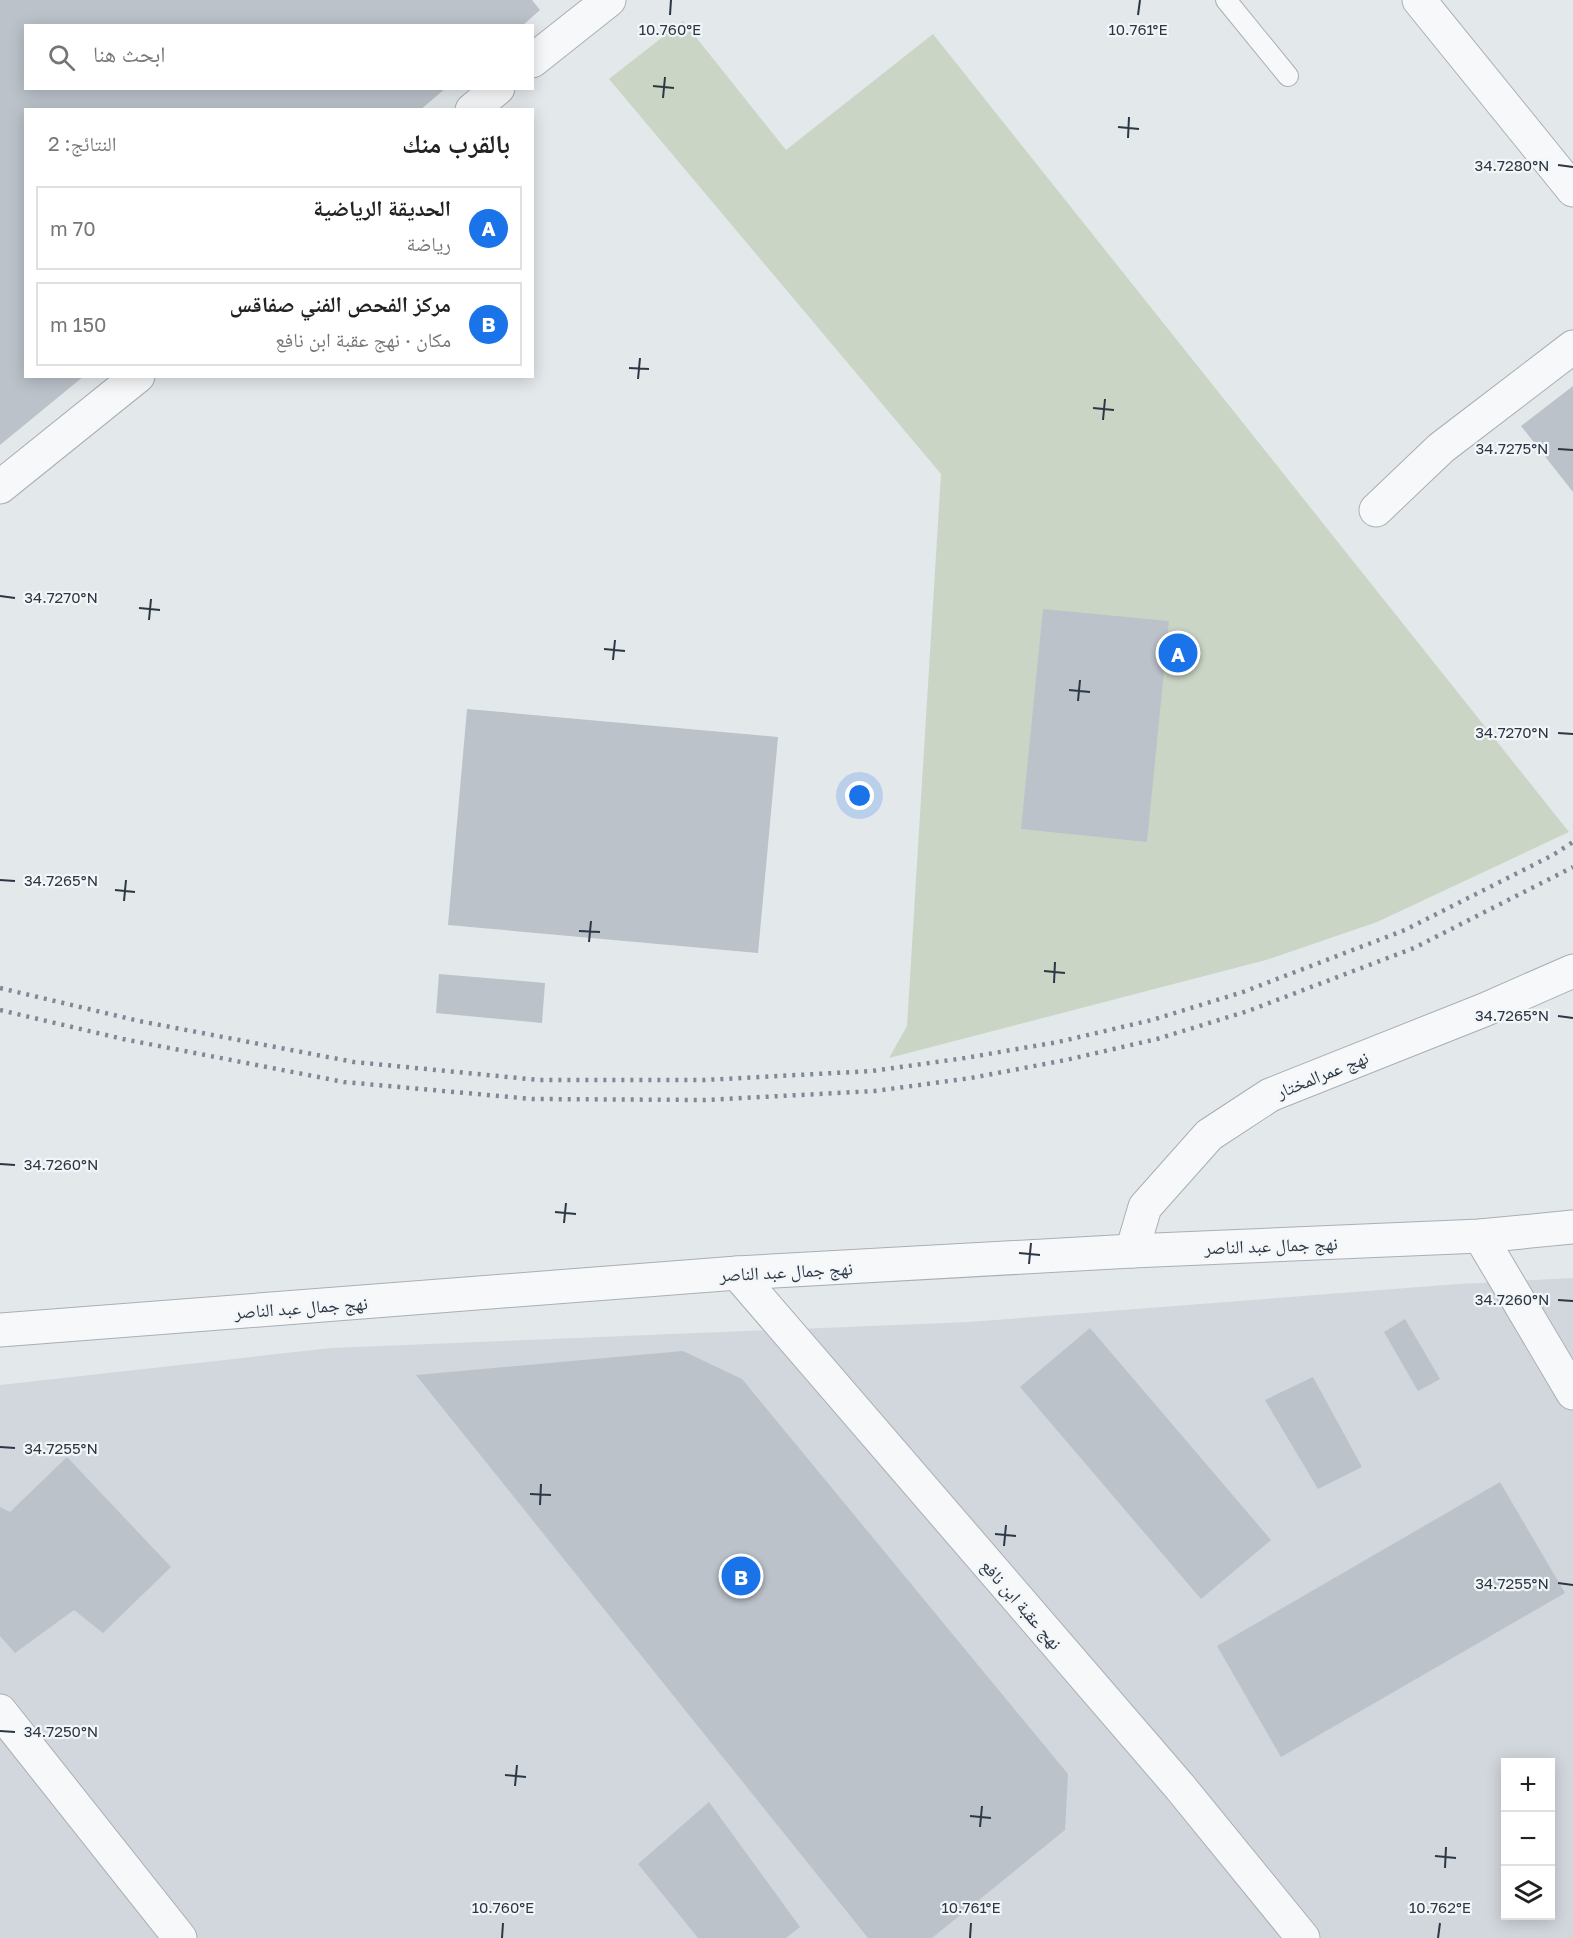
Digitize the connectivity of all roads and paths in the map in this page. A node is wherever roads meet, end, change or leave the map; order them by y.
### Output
1 (609, 0) edge
2 (1226, 0) edge
3 (1419, 0) edge
4 (534, 59) edge
5 (1288, 76) dead end
6 (496, 90) edge
7 (474, 108) edge
8 (1573, 190) edge
9 (1573, 346) edge
10 (136, 378) edge
11 (0, 487) edge
12 (1376, 510) dead end
13 (1573, 971) edge
14 (1573, 1227) edge
15 (1480, 1236) junction
16 (1132, 1251) junction
17 (737, 1274) junction
18 (0, 1330) edge
19 (1573, 1393) edge
20 (0, 1710) edge
21 (180, 1938) edge
22 (1303, 1938) edge

1 - 4 street
2 - 5 lane
3 - 8 street
6 - 7 street
9 - 12 street
10 - 11 street
13 - 16 street, نهج عمرالمختار
14 - 15 street, نهج جمال عبد الناصر
15 - 16 street, نهج جمال عبد الناصر
15 - 19 street
16 - 17 street, نهج جمال عبد الناصر
17 - 18 street, نهج جمال عبد الناصر
17 - 22 street, نهج عقبة ابن نافع
20 - 21 street

